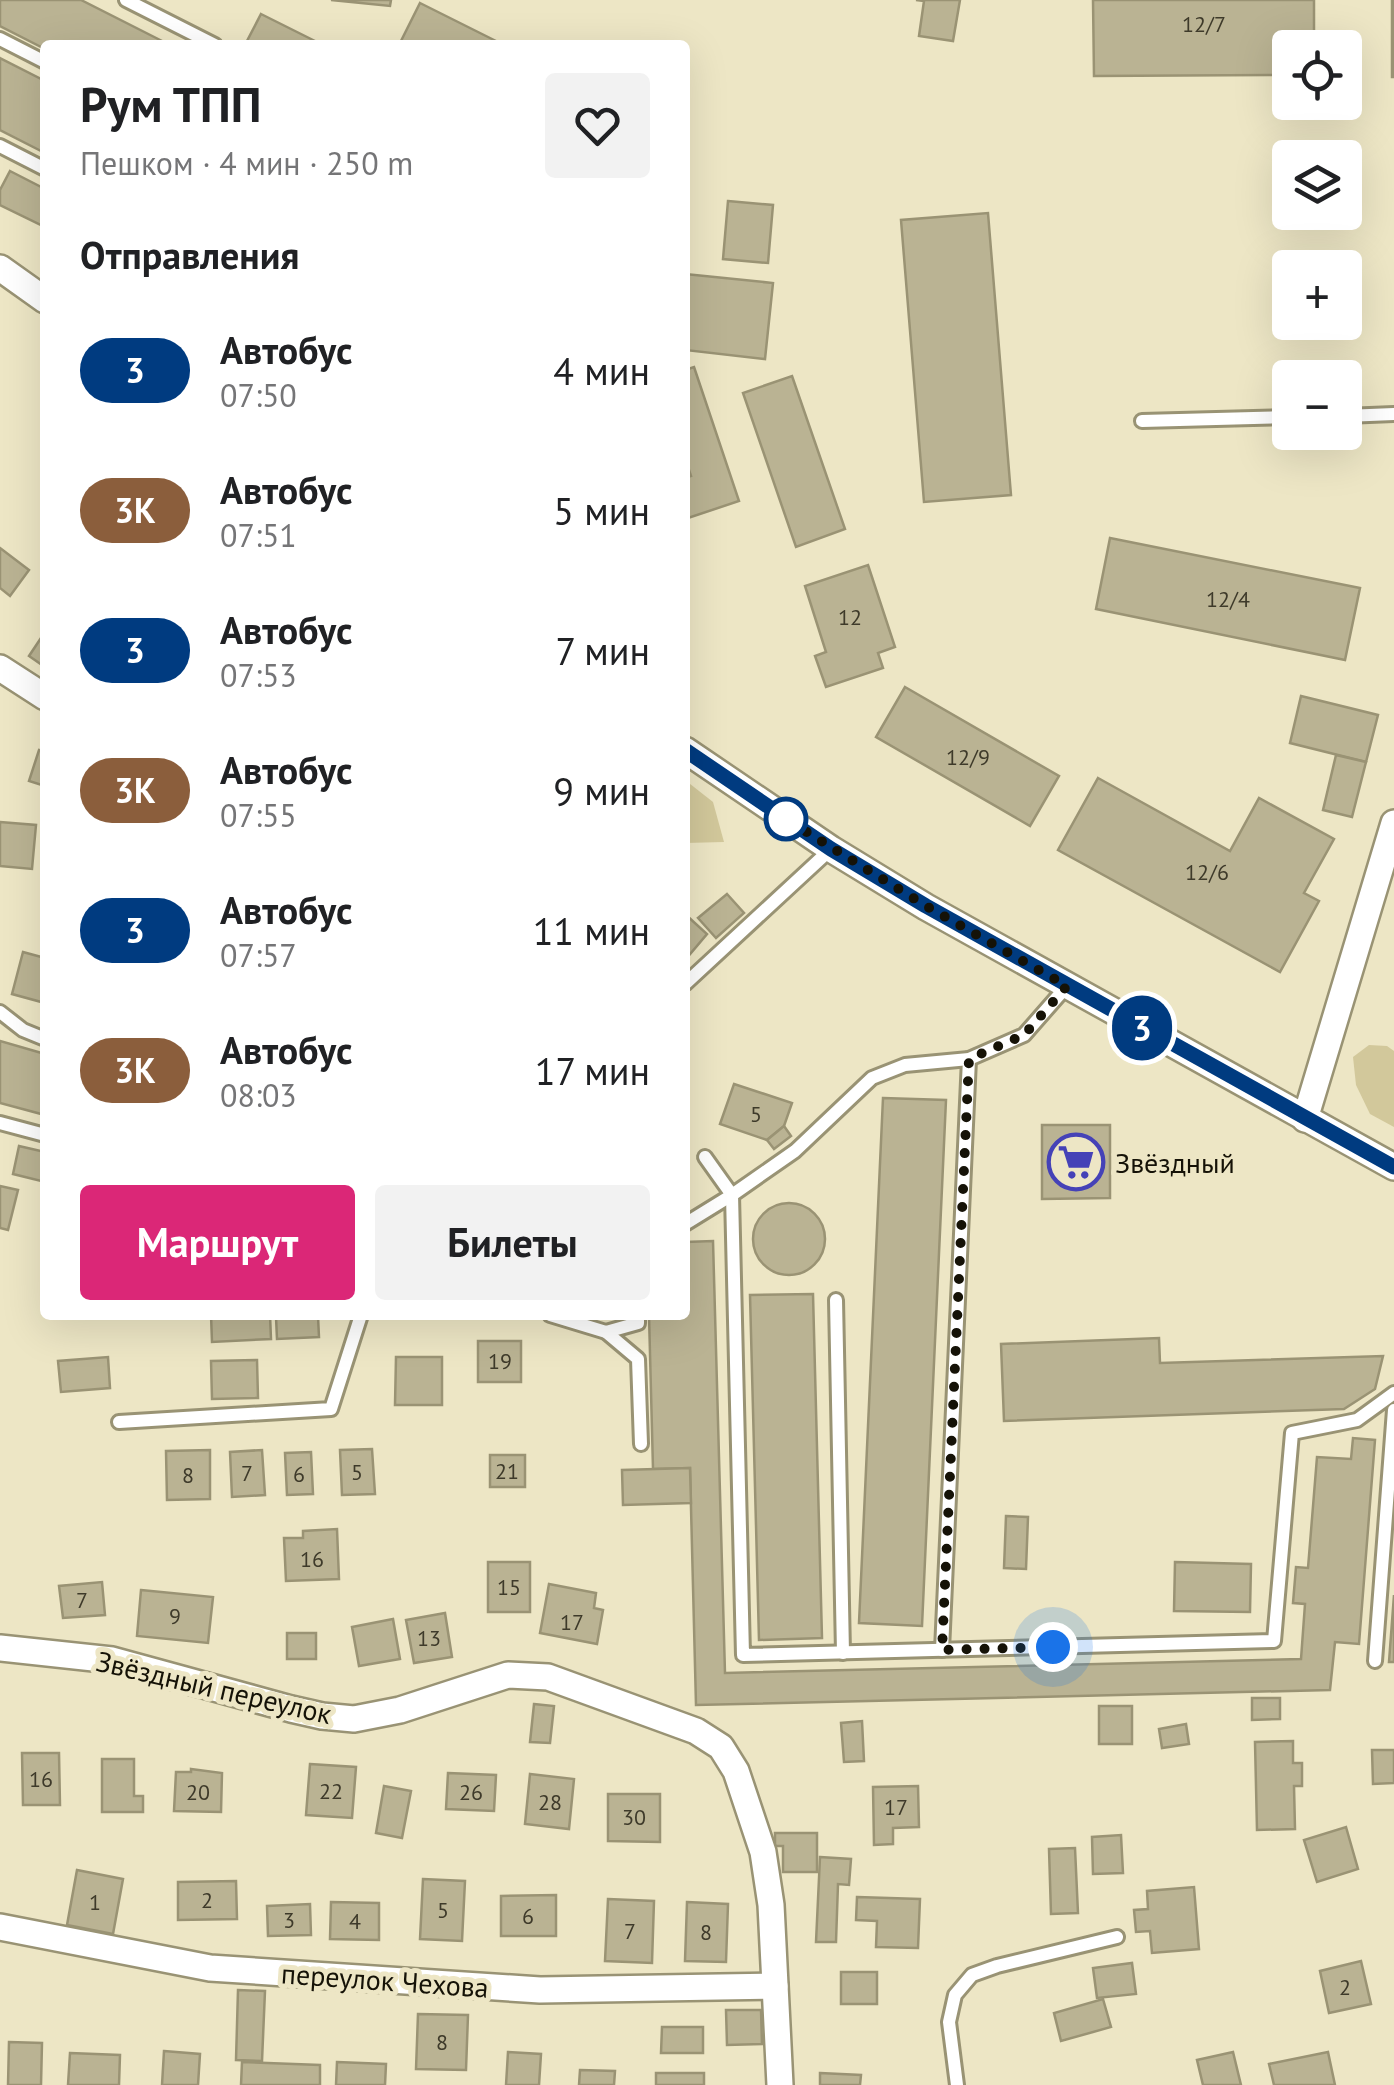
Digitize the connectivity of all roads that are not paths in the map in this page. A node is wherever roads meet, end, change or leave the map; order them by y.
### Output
1 (126, 0) edge
2 (0, 39) edge
3 (206, 40) edge
4 (40, 59) edge
5 (0, 146) edge
6 (40, 166) edge
7 (0, 268) edge
8 (40, 296) edge
9 (1394, 414) edge
10 (1362, 415) edge
11 (1272, 417) edge
12 (1142, 420) dead end
13 (0, 668) edge
14 (40, 694) edge
15 (690, 753) edge
16 (1394, 823) edge
17 (831, 849) junction
18 (690, 979) edge
19 (1067, 986) junction
20 (0, 1012) edge
21 (40, 1037) edge
22 (969, 1059) junction
23 (1305, 1119) junction
24 (0, 1123) edge
25 (40, 1133) edge
26 (705, 1157) dead end
27 (1394, 1167) edge
28 (732, 1195) junction
29 (690, 1221) edge
30 (836, 1300) dead end
31 (359, 1320) edge
32 (566, 1320) edge
33 (638, 1320) edge
34 (606, 1332) junction
35 (1394, 1393) edge
36 (1394, 1410) edge
37 (119, 1422) dead end
38 (641, 1444) dead end
39 (0, 1648) edge
40 (942, 1650) junction
41 (843, 1652) junction
42 (1374, 1662) dead end
43 (0, 1927) edge
44 (1118, 1938) dead end
45 (775, 1986) junction
46 (780, 2085) edge
47 (957, 2085) edge

1 - 3 lane
2 - 4 lane
5 - 6 lane
7 - 8 street
9 - 10 lane
11 - 12 lane
13 - 14 street
15 - 17 street
16 - 23 street
17 - 18 lane
17 - 19 street
19 - 22 lane
19 - 23 street
20 - 21 lane
22 - 28 lane
22 - 40 lane
23 - 27 street
24 - 25 lane
26 - 28 lane
28 - 29 lane
28 - 41 lane
30 - 41 lane
31 - 37 lane
32 - 34 lane
33 - 34 lane
34 - 38 lane
35 - 40 lane
36 - 42 lane
39 - 45 street, Звёздный переулок
40 - 41 lane
43 - 45 street, переулок Чехова
44 - 47 lane
45 - 46 street, Звёздный переулок

